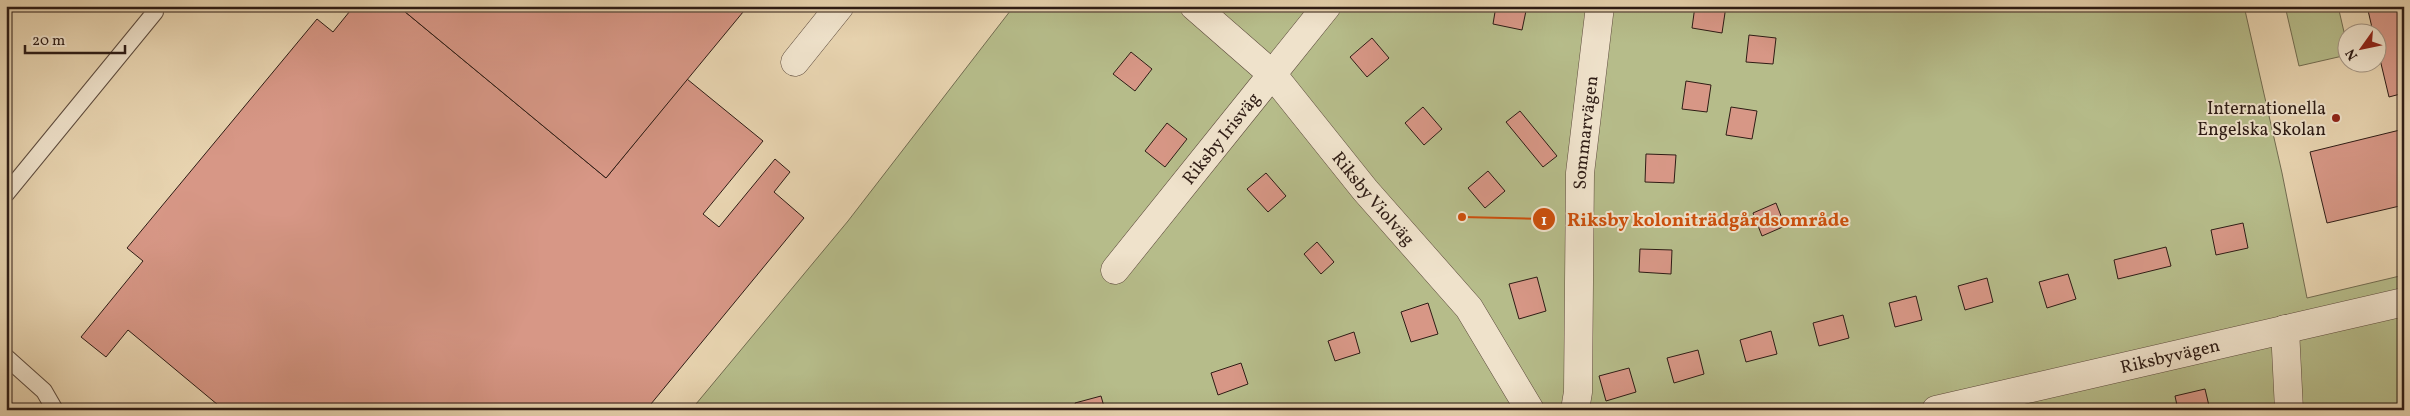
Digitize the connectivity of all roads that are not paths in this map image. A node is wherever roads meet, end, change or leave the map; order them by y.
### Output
1 (154, 6) edge
2 (840, 6) edge
3 (1194, 6) edge
4 (1327, 6) edge
5 (1600, 6) edge
6 (796, 62) dead end
7 (1273, 75) junction
8 (6, 194) edge
9 (1115, 270) dead end
10 (2404, 302) edge
11 (2286, 329) junction
12 (6, 357) edge
13 (2028, 400) edge
14 (54, 410) edge
15 (1530, 410) edge
16 (1575, 410) edge
17 (1936, 410) edge
18 (2289, 410) edge

1 - 8 lane
2 - 6 street
3 - 7 street, Riksby Violväg
4 - 7 street, Riksby Irisväg
5 - 16 street, Sommarvägen
7 - 9 street, Riksby Irisväg
7 - 15 street, Riksby Violväg
10 - 11 street, Riksbyvägen
11 - 13 street, Riksbyvägen
11 - 18 street
12 - 14 lane
13 - 17 street, Riksbyvägen

